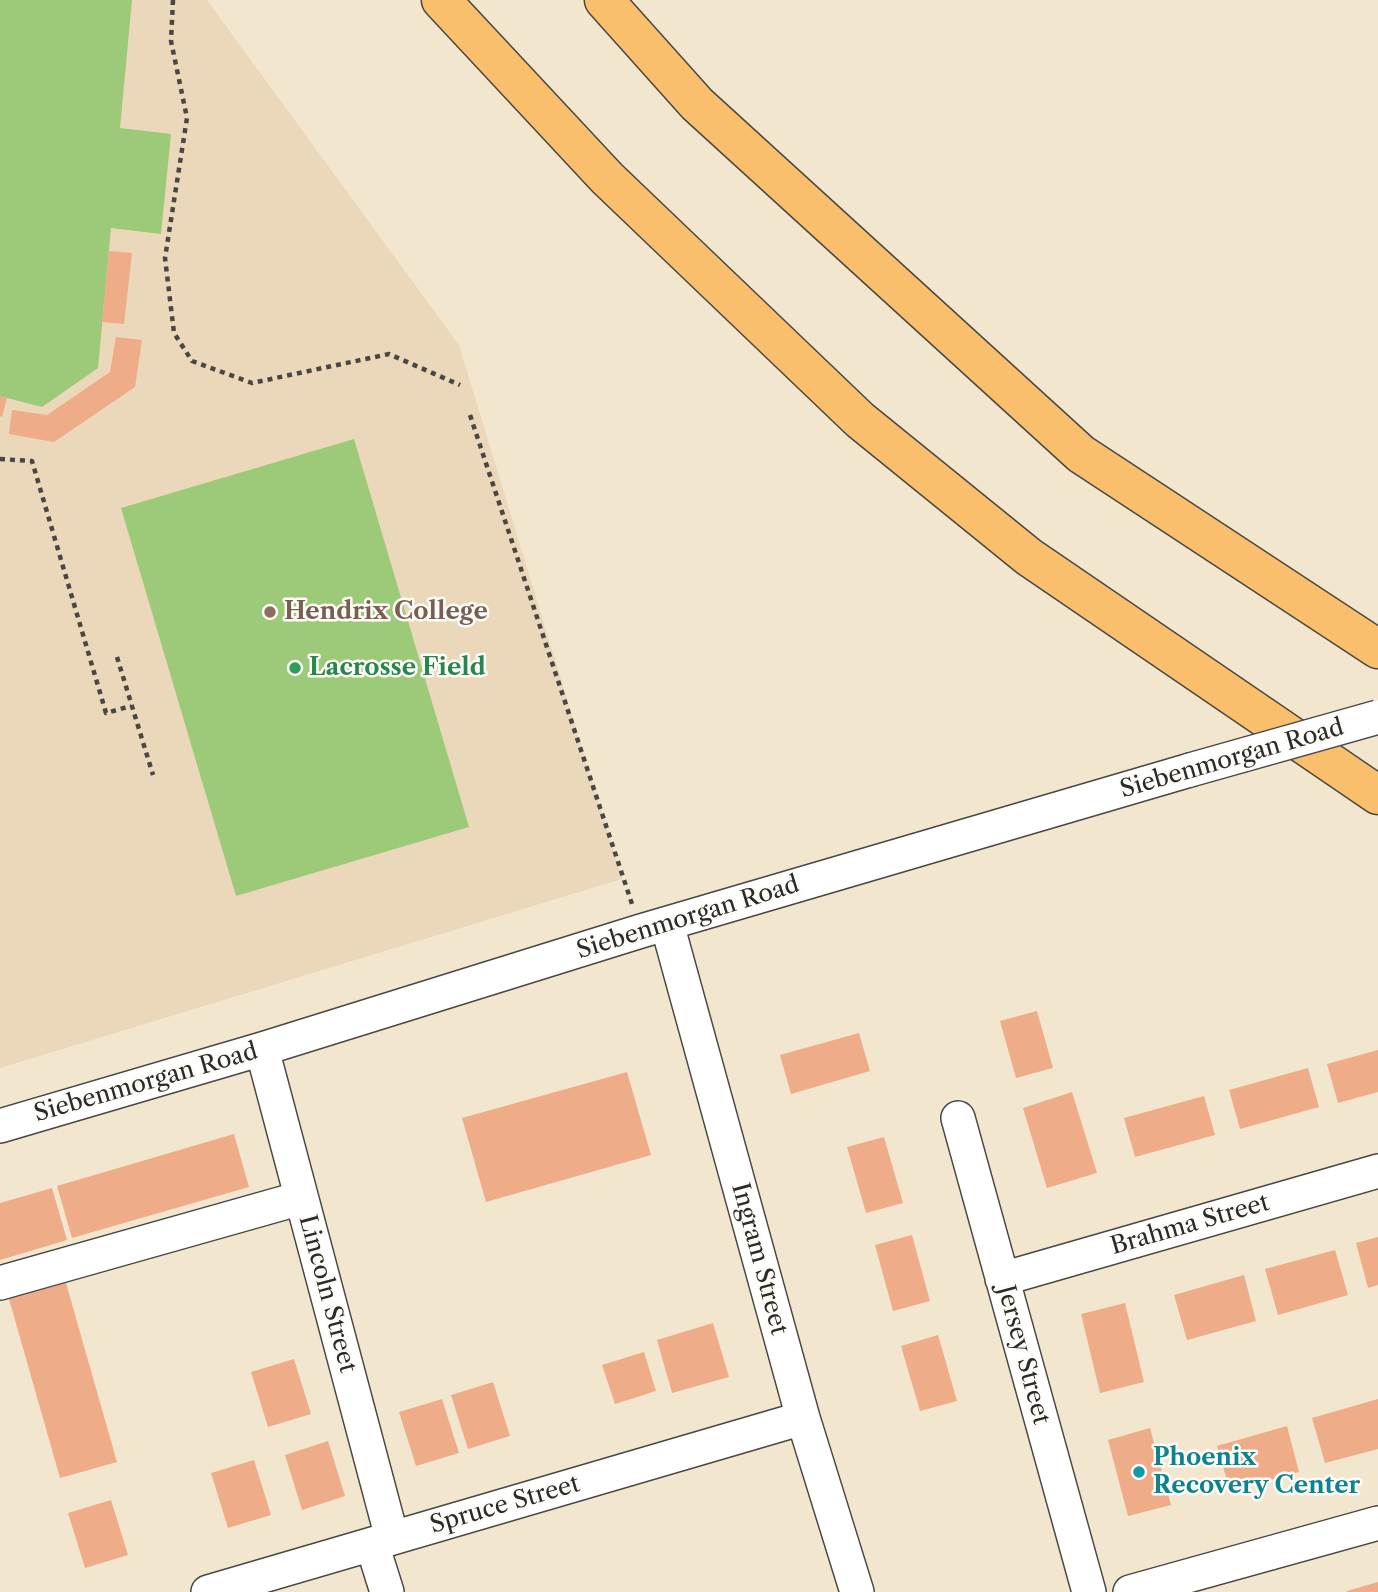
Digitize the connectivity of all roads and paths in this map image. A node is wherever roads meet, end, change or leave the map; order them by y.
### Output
1 (173, 0) edge
2 (441, 0) edge
3 (604, 0) edge
4 (460, 385) dead end
5 (470, 415) dead end
6 (0, 459) edge
7 (1378, 649) edge
8 (117, 657) dead end
9 (131, 706) junction
10 (1378, 717) edge
11 (153, 775) dead end
12 (1378, 795) edge
13 (654, 928) junction
14 (262, 1049) junction
15 (958, 1118) dead end
16 (0, 1126) edge
17 (1378, 1171) edge
18 (301, 1198) junction
19 (1002, 1279) junction
20 (0, 1283) edge
21 (803, 1418) junction
22 (1378, 1522) edge
23 (382, 1541) junction
24 (208, 1592) edge
25 (387, 1592) edge
26 (856, 1592) edge
27 (1088, 1592) edge
28 (1130, 1592) edge

1 - 4 path
2 - 12 highway
3 - 7 highway
5 - 13 path
6 - 9 path
8 - 9 path
9 - 11 path
10 - 13 street, Siebenmorgan Road, bridge
13 - 14 street, Siebenmorgan Road
13 - 21 street, Ingram Street
14 - 16 street, Siebenmorgan Road
14 - 18 street, Lincoln Street
15 - 19 street, Jersey Street
17 - 19 street, Brahma Street
18 - 20 street
18 - 23 street, Lincoln Street
19 - 27 street, Jersey Street
21 - 23 street, Spruce Street
21 - 26 street, Ingram Street
22 - 28 street
23 - 24 street, Spruce Street
23 - 25 street, Lincoln Street

